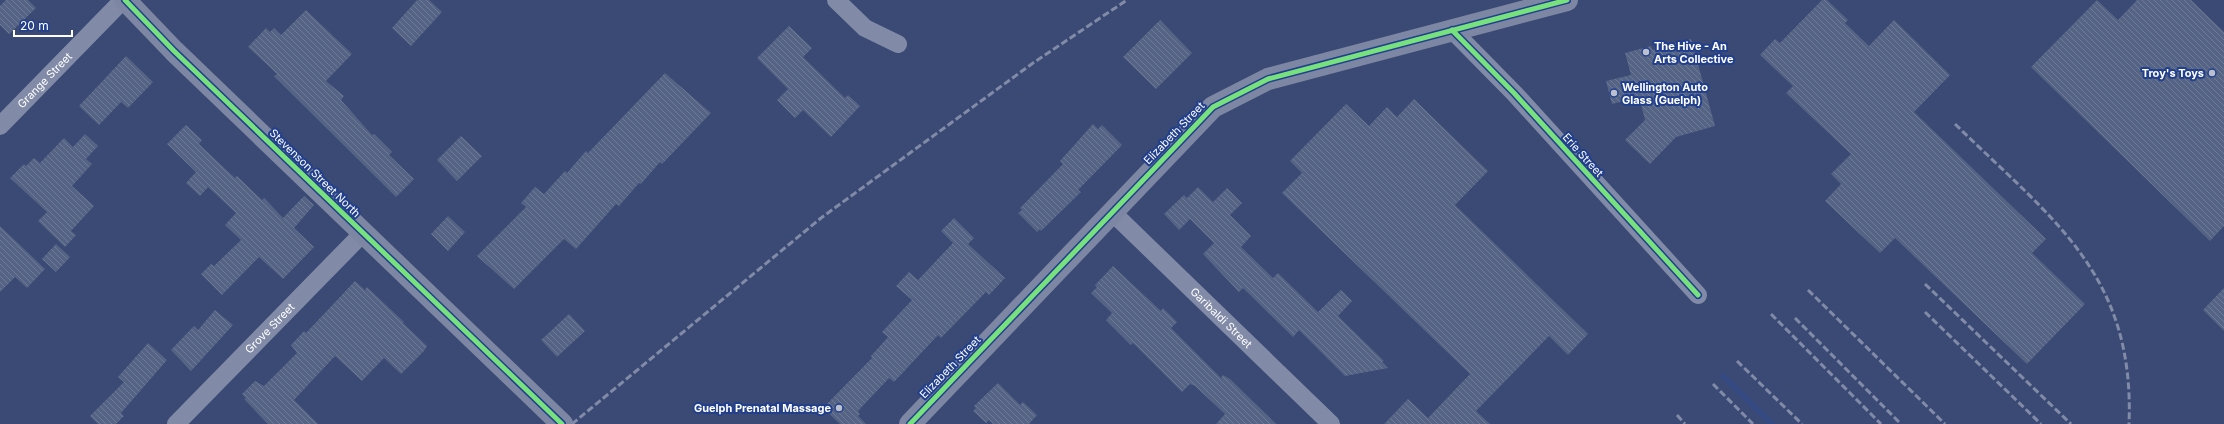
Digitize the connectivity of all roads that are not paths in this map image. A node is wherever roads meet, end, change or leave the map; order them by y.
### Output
1 (124, 0) edge
2 (836, 0) edge
3 (1567, 0) edge
4 (1452, 30) junction
5 (898, 44) dead end
6 (0, 126) edge
7 (1112, 212) junction
8 (363, 233) junction
9 (1698, 294) dead end
10 (918, 421) edge
11 (176, 424) edge
12 (562, 424) edge
13 (1331, 424) edge

1 - 6 street, Grange Street
1 - 8 main road, Stevenson Street North
2 - 5 street
3 - 4 main road, Elizabeth Street
4 - 7 main road, Elizabeth Street
4 - 9 street, Erie Street
7 - 10 main road, Elizabeth Street
7 - 13 street, Garibaldi Street
8 - 11 street, Grove Street
8 - 12 main road, Stevenson Street North

